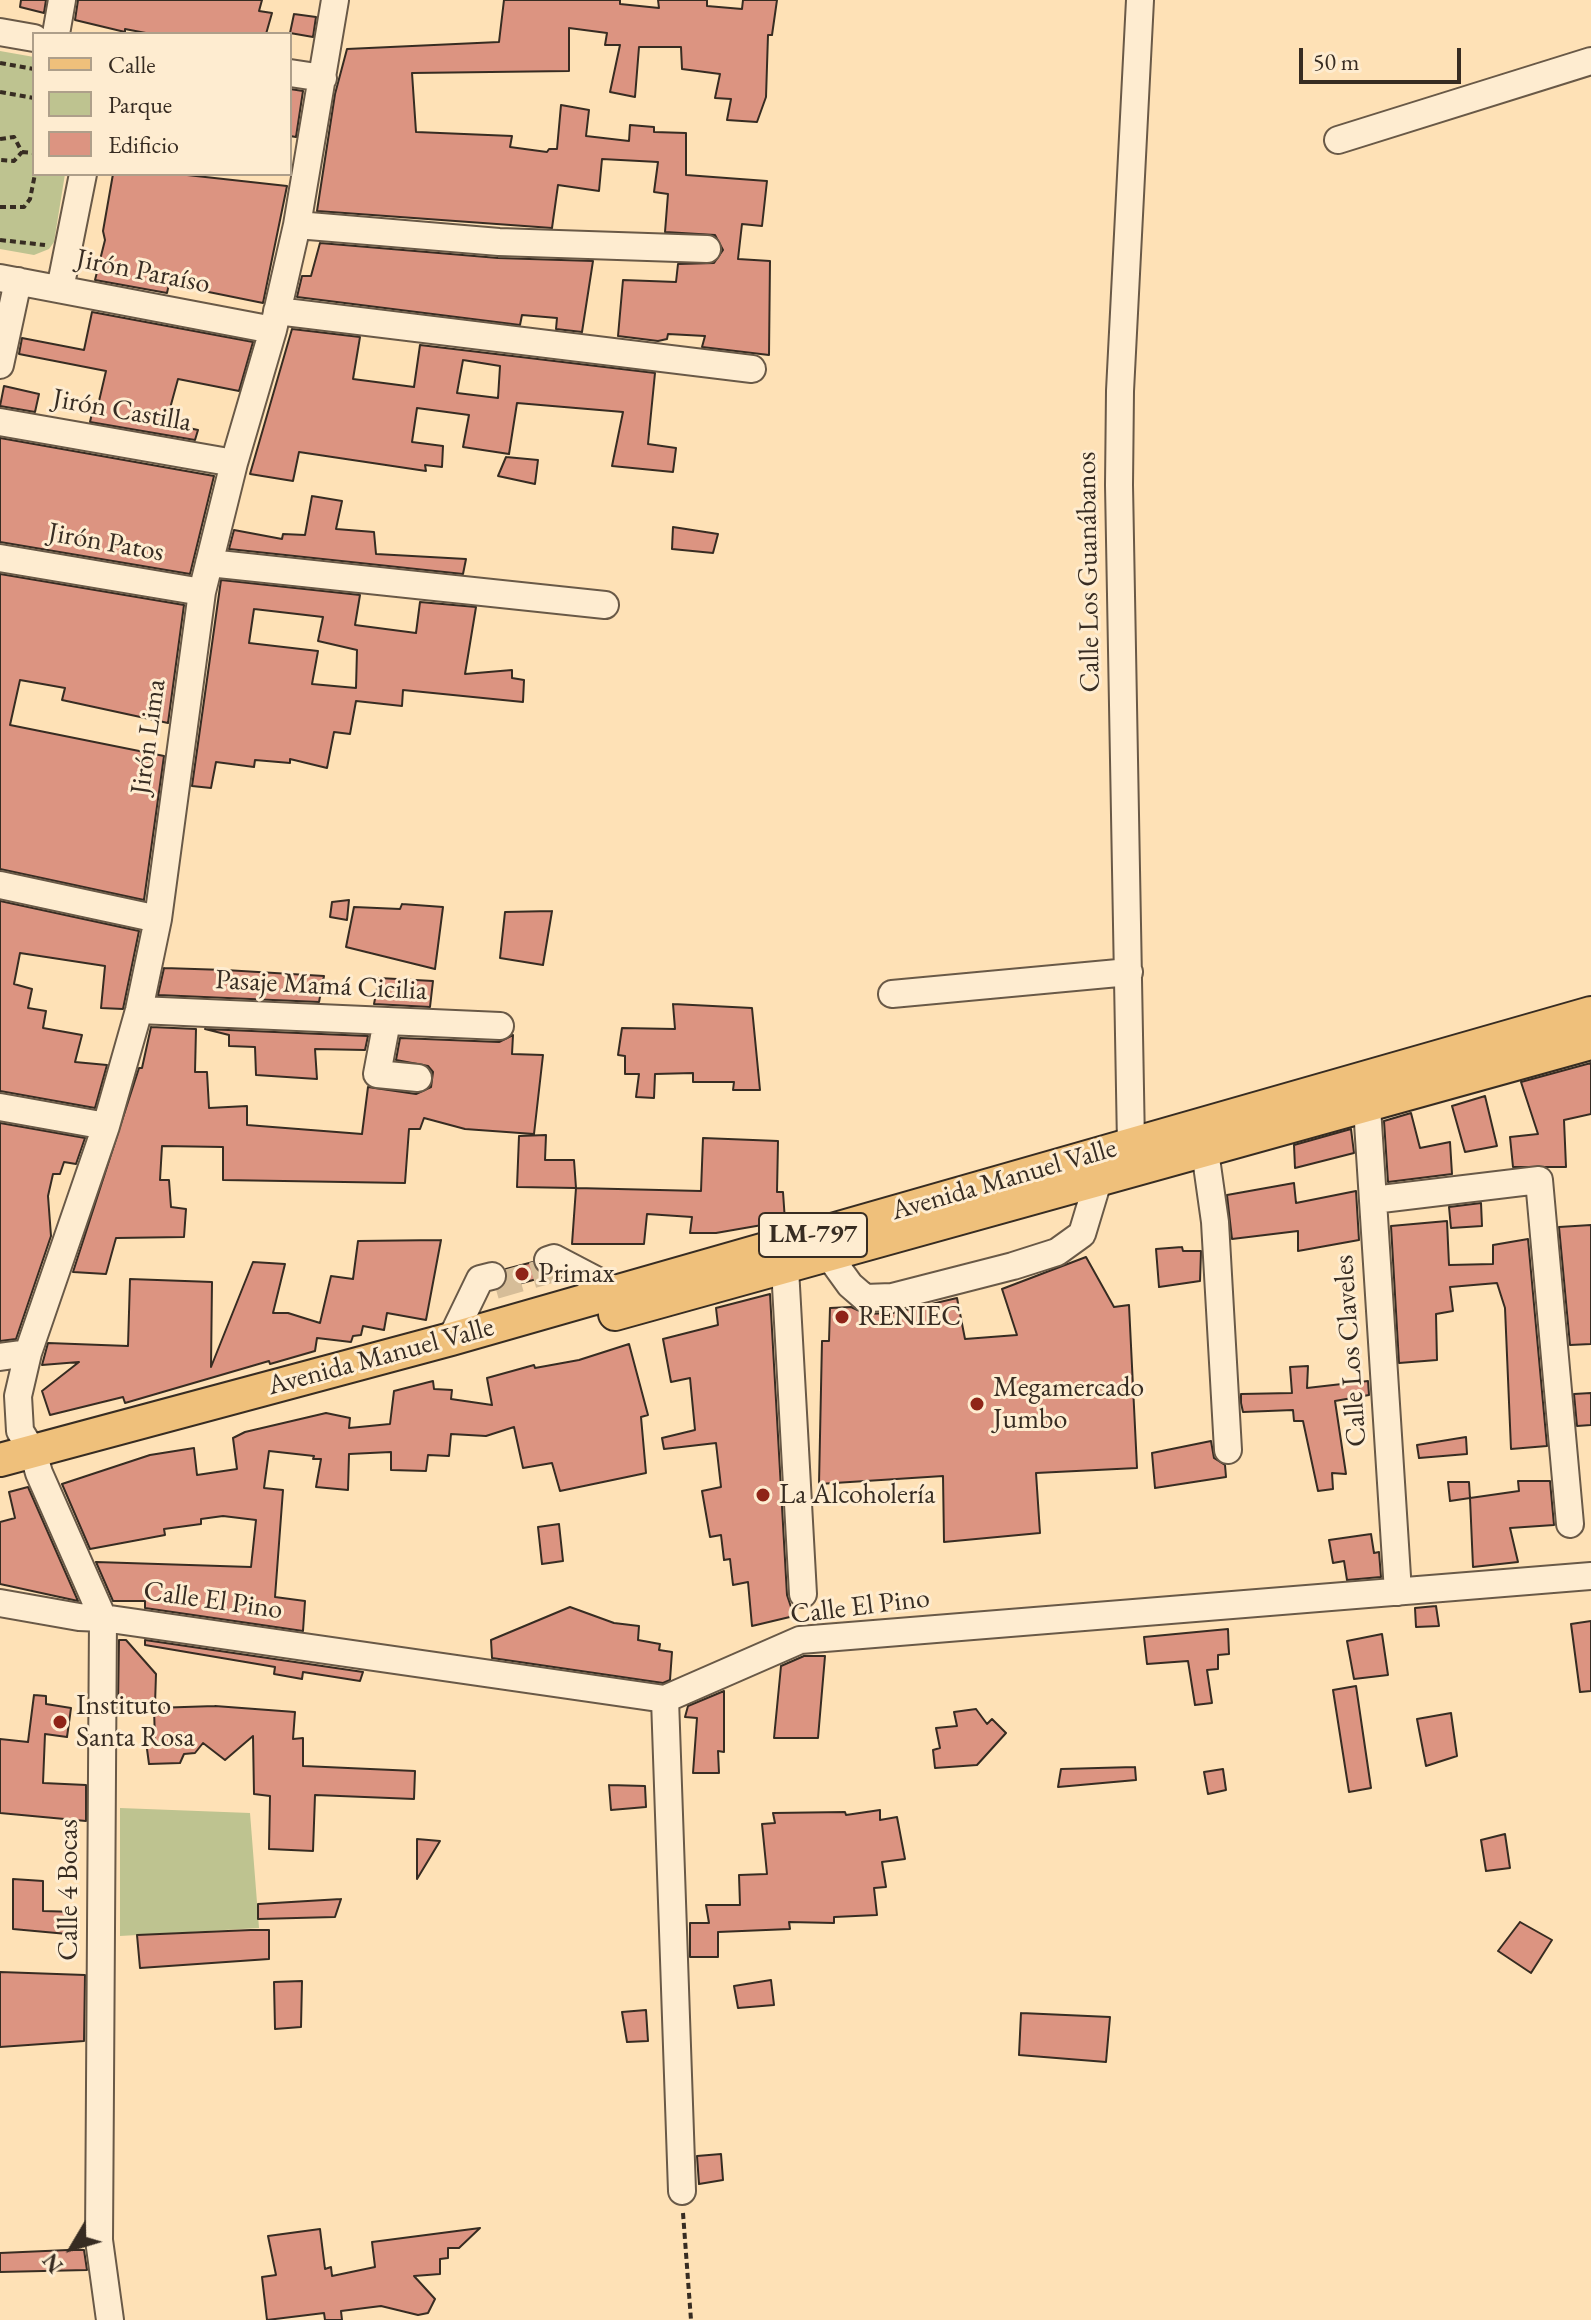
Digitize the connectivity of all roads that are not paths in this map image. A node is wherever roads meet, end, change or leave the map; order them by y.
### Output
1 (62, 0) edge
2 (335, 0) edge
3 (1140, 0) edge
4 (0, 32) edge
5 (56, 32) edge
6 (32, 38) edge
7 (1591, 61) edge
8 (292, 73) edge
9 (323, 78) junction
10 (1338, 140) dead end
11 (83, 176) edge
12 (297, 225) junction
13 (707, 249) dead end
14 (9, 279) edge
15 (60, 289) junction
16 (275, 320) junction
17 (0, 365) edge
18 (752, 369) dead end
19 (0, 422) edge
20 (234, 463) junction
21 (0, 558) edge
22 (209, 563) junction
23 (202, 592) junction
24 (605, 605) dead end
25 (0, 885) edge
26 (158, 919) junction
27 (1129, 972) junction
28 (892, 994) dead end
29 (139, 1010) junction
30 (1591, 1013) edge
31 (387, 1021) junction
32 (500, 1026) dead end
33 (1591, 1043) edge
34 (418, 1078) dead end
35 (0, 1107) edge
36 (1367, 1107) junction
37 (106, 1126) junction
38 (1131, 1144) junction
39 (1205, 1151) junction
40 (1098, 1181) junction
41 (1373, 1200) junction
42 (785, 1256) junction
43 (829, 1256) junction
44 (555, 1265) tunnel mouth
45 (487, 1286) tunnel mouth
46 (617, 1291) junction
47 (451, 1339) junction
48 (28, 1353) junction
49 (0, 1357) edge
50 (1228, 1450) dead end
51 (0, 1460) edge
52 (36, 1462) junction
53 (0, 1483) edge
54 (1570, 1524) dead end
55 (1591, 1576) edge
56 (1398, 1592) junction
57 (803, 1594) dead end
58 (0, 1603) edge
59 (103, 1618) junction
60 (665, 1699) junction
61 (682, 2191) road end
62 (110, 2320) edge

1 - 5 street
2 - 9 street, Jirón Lima
3 - 27 street, Calle Los Guanábanos
4 - 6 street
7 - 10 street
8 - 9 street
9 - 12 street, Jirón Lima
11 - 15 street
12 - 13 street
12 - 16 street, Jirón Lima
14 - 15 street, Jirón Paraíso
14 - 17 street
15 - 16 street, Jirón Paraíso
16 - 18 street, Jirón Paraíso
16 - 20 street, Jirón Lima
19 - 20 street, Jirón Castilla
20 - 22 street, Jirón Lima
21 - 23 street, Jirón Patos
22 - 23 street, Jirón Lima
22 - 24 street
23 - 26 street, Jirón Lima
25 - 26 street
26 - 29 street, Jirón Lima
27 - 28 street
27 - 38 street, Calle Los Guanábanos
29 - 31 street, Pasaje Mamá Cicilia
29 - 37 street, Jirón Lima
30 - 38 main road, Avenida Manuel Valle / LM-797
31 - 32 street, Pasaje Mamá Cicilia
31 - 34 street
33 - 36 main road, Avenida Manuel Valle / LM-797
35 - 37 street
36 - 39 main road, Avenida Manuel Valle / LM-797
36 - 41 street, Calle Los Claveles
37 - 48 street, Jirón Lima
38 - 42 main road, Avenida Manuel Valle / LM-797
39 - 40 main road, Avenida Manuel Valle / LM-797
39 - 50 street
40 - 43 main road, Avenida Manuel Valle / LM-797
40 - 43 street
41 - 54 street
41 - 56 street, Calle Los Claveles
42 - 43 main road, Avenida Manuel Valle / LM-797
42 - 46 main road, Avenida Manuel Valle / LM-797
42 - 52 main road, Avenida Manuel Valle / LM-797
42 - 57 street
44 - 46 street
45 - 47 street
46 - 47 main road, Avenida Manuel Valle / LM-797
47 - 52 main road, Avenida Manuel Valle / LM-797
48 - 49 street
48 - 52 street, Jirón Lima
51 - 52 main road, Avenida Manuel Valle / LM-797
52 - 53 main road, Avenida Manuel Valle / LM-797
52 - 59 street, Calle 4 Bocas
55 - 56 street, Calle El Pino
56 - 60 street, Calle El Pino
58 - 59 street, Calle El Pino
59 - 60 street, Calle El Pino
59 - 62 street, Calle 4 Bocas
60 - 61 street

